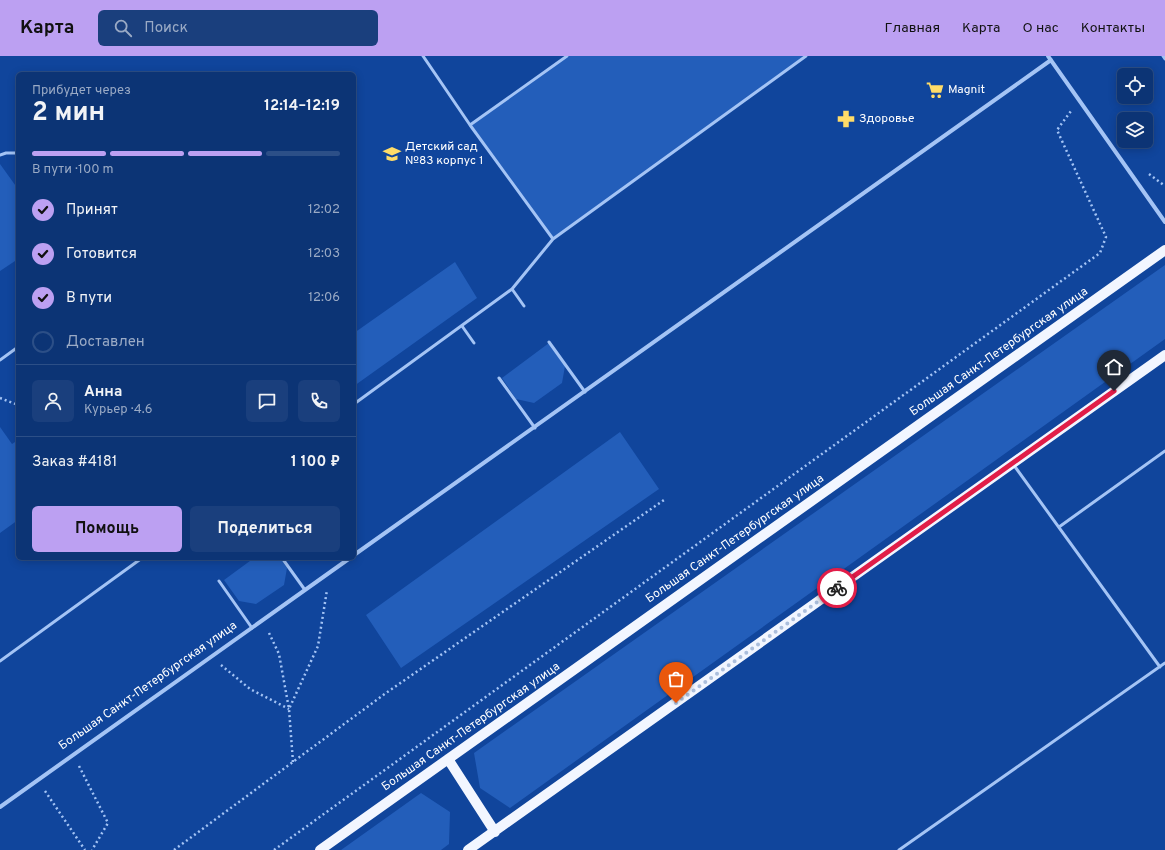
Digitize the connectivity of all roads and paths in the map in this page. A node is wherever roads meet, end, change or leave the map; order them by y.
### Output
1 (423, 56) edge
2 (567, 56) edge
3 (806, 56) edge
4 (1048, 56) edge
5 (1163, 56) edge
6 (1165, 59) edge
7 (1051, 60) junction
8 (1081, 102) junction
9 (470, 125) junction
10 (16, 153) edge
11 (0, 155) edge
12 (1146, 171) dead end
13 (1165, 186) edge
14 (1165, 222) edge
15 (553, 239) junction
16 (1165, 250) edge
17 (512, 289) junction
18 (524, 306) dead end
19 (462, 326) junction
20 (550, 342) dead end
21 (474, 343) dead end
22 (16, 348) edge
23 (1165, 355) edge
24 (0, 360) edge
25 (499, 378) dead end
26 (585, 392) junction
27 (0, 398) edge
28 (356, 403) edge
29 (16, 404) edge
30 (535, 428) junction
31 (1165, 451) edge
32 (1013, 463) junction
33 (664, 500) dead end
34 (1059, 527) junction
35 (356, 554) edge
36 (139, 560) edge
37 (283, 560) edge
38 (347, 560) edge
39 (330, 572) junction
40 (219, 581) dead end
41 (305, 590) junction
42 (263, 620) junction
43 (252, 628) junction
44 (211, 657) junction
45 (0, 660) edge
46 (1165, 663) edge
47 (1160, 667) junction
48 (290, 709) junction
49 (73, 755) junction
50 (448, 759) junction
51 (293, 763) junction
52 (37, 780) junction
53 (0, 807) edge
54 (495, 832) junction
55 (86, 850) edge
56 (92, 850) edge
57 (174, 850) edge
58 (274, 850) edge
59 (320, 850) edge
60 (468, 850) edge
61 (899, 850) edge

1 - 9 lane
2 - 9 lane
3 - 15 lane
4 - 7 street
5 - 6 lane
7 - 8 street
7 - 26 street
8 - 14 street
8 - 58 path
9 - 15 lane
10 - 11 lane
12 - 13 path
15 - 17 lane
16 - 50 main road, Большая Санкт-Петербургская улица
17 - 18 lane
17 - 19 lane
19 - 21 lane
19 - 28 lane
20 - 26 lane
22 - 24 lane
23 - 32 main road
25 - 30 lane
26 - 30 street
27 - 29 path
30 - 35 street
31 - 34 lane
32 - 34 lane
32 - 54 main road
33 - 51 path
34 - 47 lane
36 - 45 lane
37 - 41 lane
38 - 39 street, Большая Санкт-Петербургская улица
39 - 41 street, Большая Санкт-Петербургская улица
39 - 48 path
40 - 43 lane
41 - 42 street, Большая Санкт-Петербургская улица
42 - 43 street, Большая Санкт-Петербургская улица
42 - 48 path
43 - 44 street, Большая Санкт-Петербургская улица
44 - 48 path
44 - 49 street, Большая Санкт-Петербургская улица
46 - 47 lane
47 - 61 lane
48 - 51 path
49 - 52 street, Большая Санкт-Петербургская улица
49 - 56 path
50 - 54 main road
50 - 59 main road, Большая Санкт-Петербургская улица
51 - 57 path
52 - 53 street, Большая Санкт-Петербургская улица
52 - 55 path
54 - 60 main road

